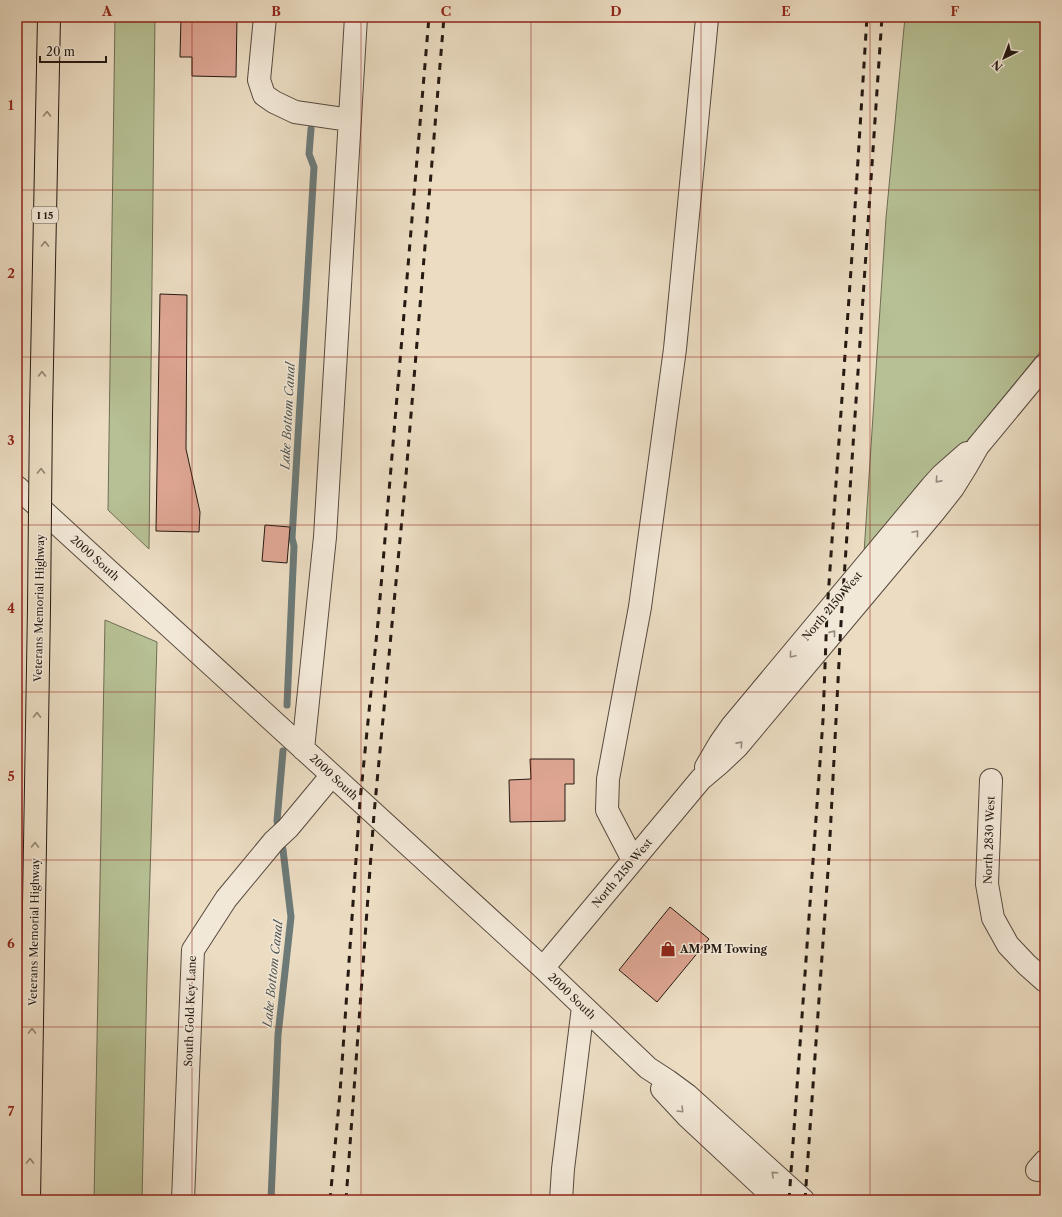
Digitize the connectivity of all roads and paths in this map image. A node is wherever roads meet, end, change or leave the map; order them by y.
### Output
1 (50, 17) edge
2 (265, 17) edge
3 (356, 17) edge
4 (707, 20) dead end
5 (350, 120) junction
6 (1045, 365) edge
7 (17, 487) edge
8 (303, 749) junction
9 (332, 775) junction
10 (991, 780) dead end
11 (633, 860) junction
12 (543, 968) junction
13 (1045, 981) edge
14 (583, 1007) junction
15 (648, 1068) junction
16 (30, 1200) edge
17 (183, 1200) edge
18 (561, 1200) edge
19 (777, 1200) edge
20 (803, 1200) edge

16 -> 1 highway, Veterans Memorial Highway / I 15, bridge
2 - 5 street
3 - 5 street
4 - 11 street
5 - 8 street
6 - 11 street, North 2150 West
7 - 8 street, 2000 South
8 - 9 street, 2000 South
9 - 12 street, 2000 South
9 - 17 street, South Gold Key Lane
10 - 13 street, North 2830 West
11 - 12 street, North 2150 West
12 - 14 street, 2000 South
14 - 15 street, 2000 South
14 - 18 street
15 -> 19 street, 2000 South
20 -> 15 street, 2000 South

